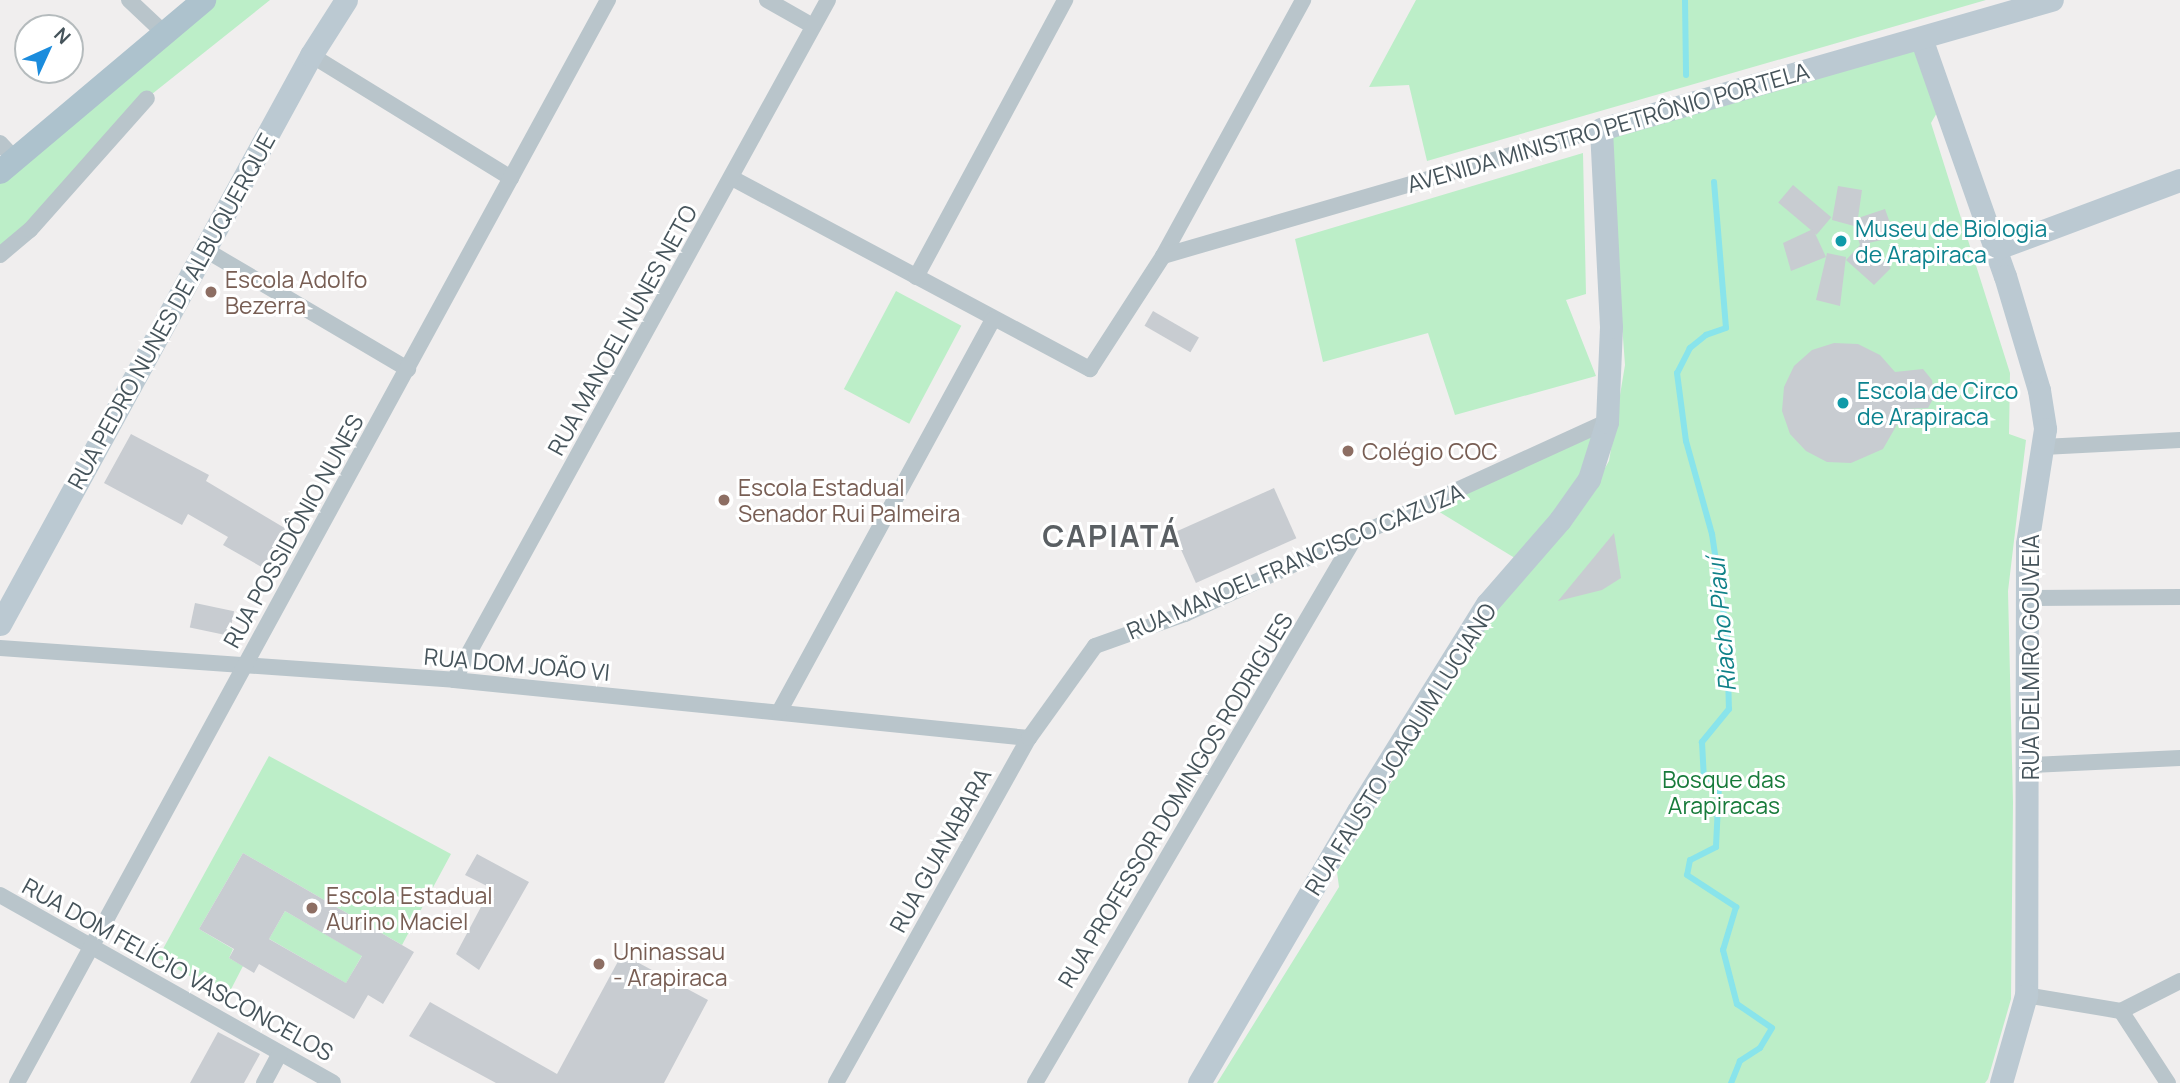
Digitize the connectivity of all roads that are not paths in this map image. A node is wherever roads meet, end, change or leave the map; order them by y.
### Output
1 (129, 0) edge
2 (204, 0) edge
3 (346, 0) edge
4 (608, 0) edge
5 (767, 0) edge
6 (828, 0) edge
7 (1065, 0) edge
8 (1303, 0) edge
9 (2052, 0) edge
10 (813, 26) junction
11 (164, 33) junction
12 (1921, 38) junction
13 (311, 55) junction
14 (147, 98) dead end
15 (1601, 129) junction
16 (5, 158) edge
17 (511, 178) junction
18 (732, 178) junction
19 (2180, 180) edge
20 (204, 249) junction
21 (1995, 249) junction
22 (0, 255) edge
23 (1163, 256) junction
24 (916, 277) junction
25 (993, 319) junction
26 (408, 369) junction
27 (1607, 422) junction
28 (2180, 440) edge
29 (2043, 447) junction
30 (1354, 539) junction
31 (2180, 597) edge
32 (2027, 598) junction
33 (0, 624) edge
34 (1095, 646) joint
35 (0, 648) edge
36 (246, 664) junction
37 (454, 680) junction
38 (779, 712) junction
39 (1029, 738) junction
40 (2180, 758) edge
41 (2030, 765) junction
42 (0, 895) edge
43 (90, 946) junction
44 (2180, 981) edge
45 (2026, 995) junction
46 (2121, 1011) junction
47 (280, 1053) junction
48 (2002, 1082) edge
49 (17, 1083) edge
50 (264, 1083) edge
51 (333, 1083) edge
52 (836, 1083) edge
53 (1035, 1083) edge
54 (1199, 1083) edge
55 (2168, 1083) edge

1 - 11 street
2 - 11 main road
3 - 13 street, RUA PEDRO NUNES DE ALBUQUERQUE
4 - 17 street, RUA POSSIDÔNIO NUNES
5 - 10 street
6 - 10 street, RUA MANOEL NUNES NETO
7 - 24 street
8 - 23 street
9 - 12 street, AVENIDA MINISTRO PETRÔNIO PORTELA
10 - 18 street, RUA MANOEL NUNES NETO
11 - 16 main road
12 - 15 street, AVENIDA MINISTRO PETRÔNIO PORTELA
12 - 21 street, RUA DELMIRO GOUVEIA
13 - 17 street
13 - 20 street, RUA PEDRO NUNES DE ALBUQUERQUE
14 - 22 street
15 - 23 street, AVENIDA MINISTRO PETRÔNIO PORTELA
15 - 27 street, RUA FAUSTO JOAQUIM LUCIANO
17 - 26 street, RUA POSSIDÔNIO NUNES
18 - 24 street
18 - 37 street, RUA MANOEL NUNES NETO
19 - 21 street
20 - 26 street
20 - 33 street, RUA PEDRO NUNES DE ALBUQUERQUE
21 - 29 street, RUA DELMIRO GOUVEIA
23 - 25 street
24 - 25 street
25 - 38 street
26 - 36 street, RUA POSSIDÔNIO NUNES
27 - 30 street, RUA MANOEL FRANCISCO CAZUZA
27 - 54 street, RUA FAUSTO JOAQUIM LUCIANO
28 - 29 street
29 - 32 street, RUA DELMIRO GOUVEIA
30 - 34 street, RUA MANOEL FRANCISCO CAZUZA
30 - 53 street, RUA PROFESSOR DOMINGOS RODRIGUES
31 - 32 street
32 - 41 street, RUA DELMIRO GOUVEIA
34 - 39 street, RUA GUANABARA
35 - 36 street, RUA DOM JOÃO VI
36 - 37 street, RUA DOM JOÃO VI
36 - 43 street, RUA POSSIDÔNIO NUNES
37 - 38 street, RUA DOM JOÃO VI
38 - 39 street, RUA DOM JOÃO VI
39 - 52 street, RUA GUANABARA
40 - 41 street
41 - 45 street, RUA DELMIRO GOUVEIA
42 - 43 street, RUA DOM FELÍCIO VASCONCELOS
43 - 47 street, RUA DOM FELÍCIO VASCONCELOS
43 - 49 street, RUA POSSIDÔNIO NUNES
44 - 46 street
45 - 46 street
45 - 48 street, RUA DELMIRO GOUVEIA
46 - 55 street
47 - 50 street
47 - 51 street, RUA DOM FELÍCIO VASCONCELOS

